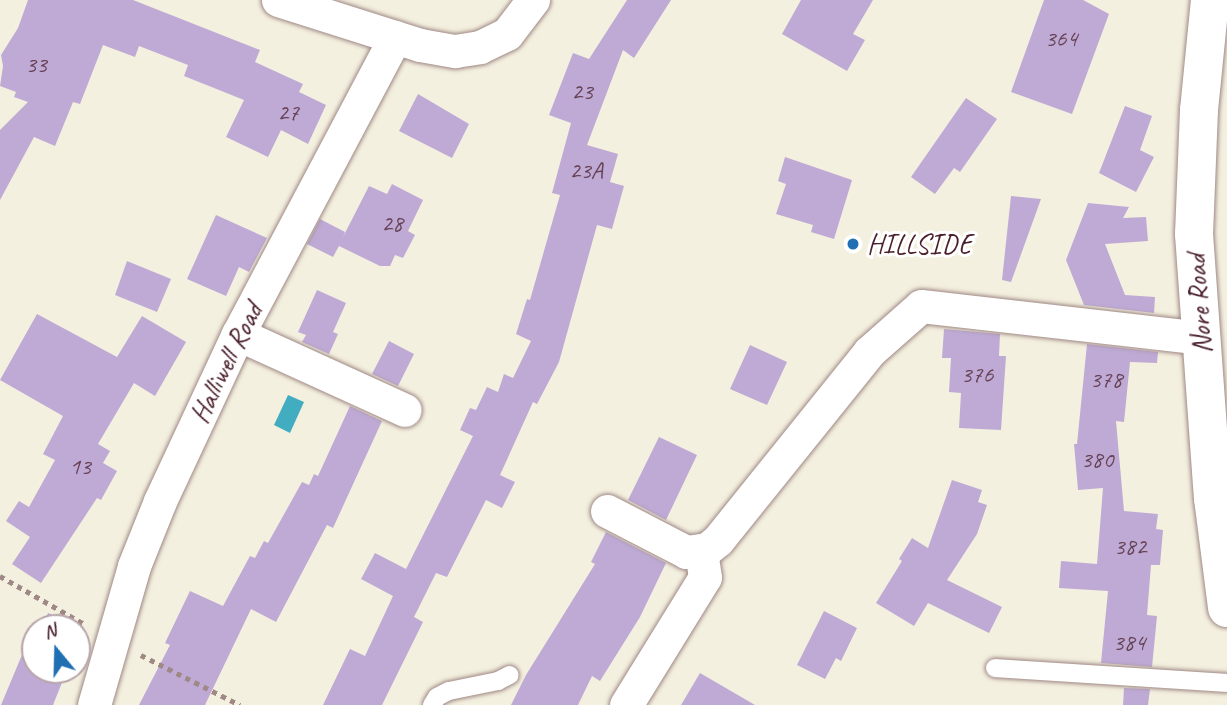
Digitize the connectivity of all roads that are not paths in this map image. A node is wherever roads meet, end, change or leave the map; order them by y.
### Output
1 (278, 0) edge
2 (533, 0) edge
3 (1210, 0) edge
4 (395, 37) junction
5 (238, 334) junction
6 (1201, 338) junction
7 (405, 410) dead end
8 (607, 511) dead end
9 (701, 551) junction
10 (1227, 608) edge
11 (995, 668) dead end
12 (510, 675) dead end
13 (1227, 683) edge
14 (94, 705) edge
15 (432, 705) edge
16 (626, 705) edge

1 - 4 street
2 - 4 street
3 - 6 street, Nore Road
4 - 5 street, Halliwell Road
5 - 7 street
5 - 14 street, Halliwell Road
6 - 9 street
6 - 10 street, Nore Road
8 - 9 street
9 - 16 street
11 - 13 lane
12 - 15 lane

